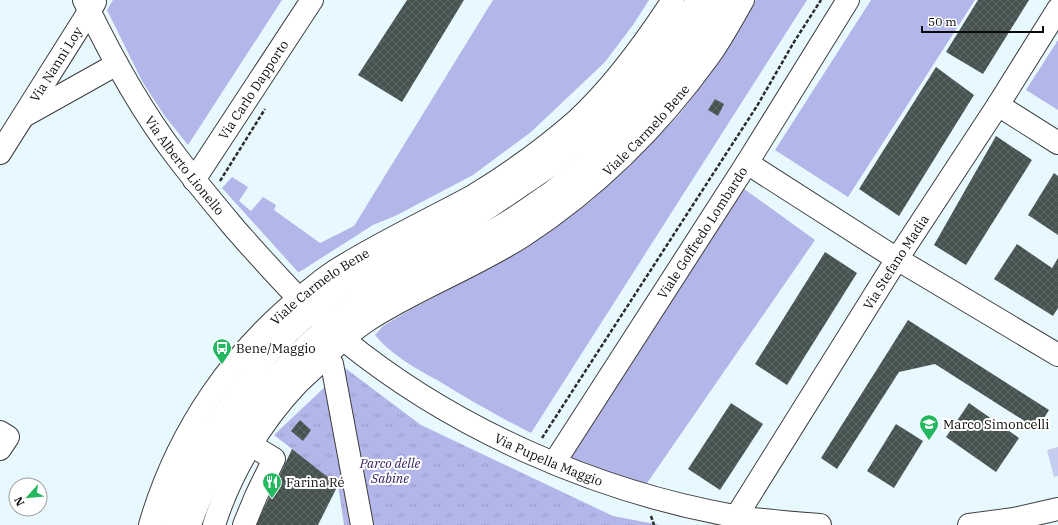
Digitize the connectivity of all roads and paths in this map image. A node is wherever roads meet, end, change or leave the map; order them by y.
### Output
1 (312, 0) edge
2 (673, 0) edge
3 (698, 0) edge
4 (721, 0) edge
5 (743, 0) edge
6 (821, 0) edge
7 (848, 0) edge
8 (90, 4) edge
9 (1058, 9) edge
10 (117, 64) junction
11 (998, 105) junction
12 (266, 108) dead end
13 (22, 116) junction
14 (1058, 144) edge
15 (1, 149) edge
16 (747, 163) junction
17 (194, 180) junction
18 (494, 182) junction
19 (520, 187) junction
20 (536, 203) junction
21 (216, 206) junction
22 (523, 235) junction
23 (897, 259) junction
24 (306, 304) junction
25 (336, 332) junction
26 (1056, 348) edge
27 (332, 364) dead end
28 (0, 432) edge
29 (251, 445) junction
30 (516, 446) junction
31 (0, 449) edge
32 (554, 463) junction
33 (180, 497) junction
34 (1058, 509) edge
35 (650, 516) dead end
36 (736, 517) junction
37 (216, 518) edge
38 (150, 525) edge
39 (172, 525) edge
40 (190, 525) edge
41 (244, 525) edge
42 (362, 525) edge
43 (654, 525) edge
44 (820, 525) edge
45 (969, 525) edge

1 - 17 street, Via Carlo Dapporto
2 - 18 street, Viale Carmelo Bene
3 - 19 street, Viale Carmelo Bene
4 - 20 street, Viale Carmelo Bene
5 - 22 street, Viale Carmelo Bene
6 - 30 path
7 - 16 street, Viale Goffredo Lombardo
8 - 10 street, Via Alberto Lionello
8 - 13 street, Via Nanni Loy
9 - 11 street, Via Stefano Madia
10 - 13 street, Via Nanni Loy
10 - 17 street, Via Alberto Lionello
11 - 14 street
11 - 23 street, Via Stefano Madia
12 - 21 path
13 - 15 street, Via Nanni Loy
16 - 23 street
16 - 32 street, Viale Goffredo Lombardo
17 - 21 street, Via Alberto Lionello
18 - 19 street
18 - 24 street, Viale Carmelo Bene
19 - 24 street, Viale Carmelo Bene
20 - 22 street
20 - 25 street, Viale Carmelo Bene
21 - 24 street, Via Alberto Lionello
22 - 25 street, Viale Carmelo Bene
23 - 26 street
23 - 36 street, Via Stefano Madia
24 - 25 street, Via Pupella Maggio
24 - 33 street, Viale Carmelo Bene
25 - 29 street, Viale Carmelo Bene
25 - 30 street, Via Pupella Maggio
25 - 33 street, Viale Carmelo Bene
27 - 42 street
28 - 31 street
29 - 37 street, Viale Carmelo Bene
29 - 41 street
30 - 32 street, Via Pupella Maggio
32 - 36 street, Via Pupella Maggio
33 - 37 street
33 - 38 street, Viale Carmelo Bene
33 - 39 street, Viale Carmelo Bene
33 - 40 street, Viale Carmelo Bene
34 - 45 street
35 - 43 path
36 - 44 street, Via Pupella Maggio

